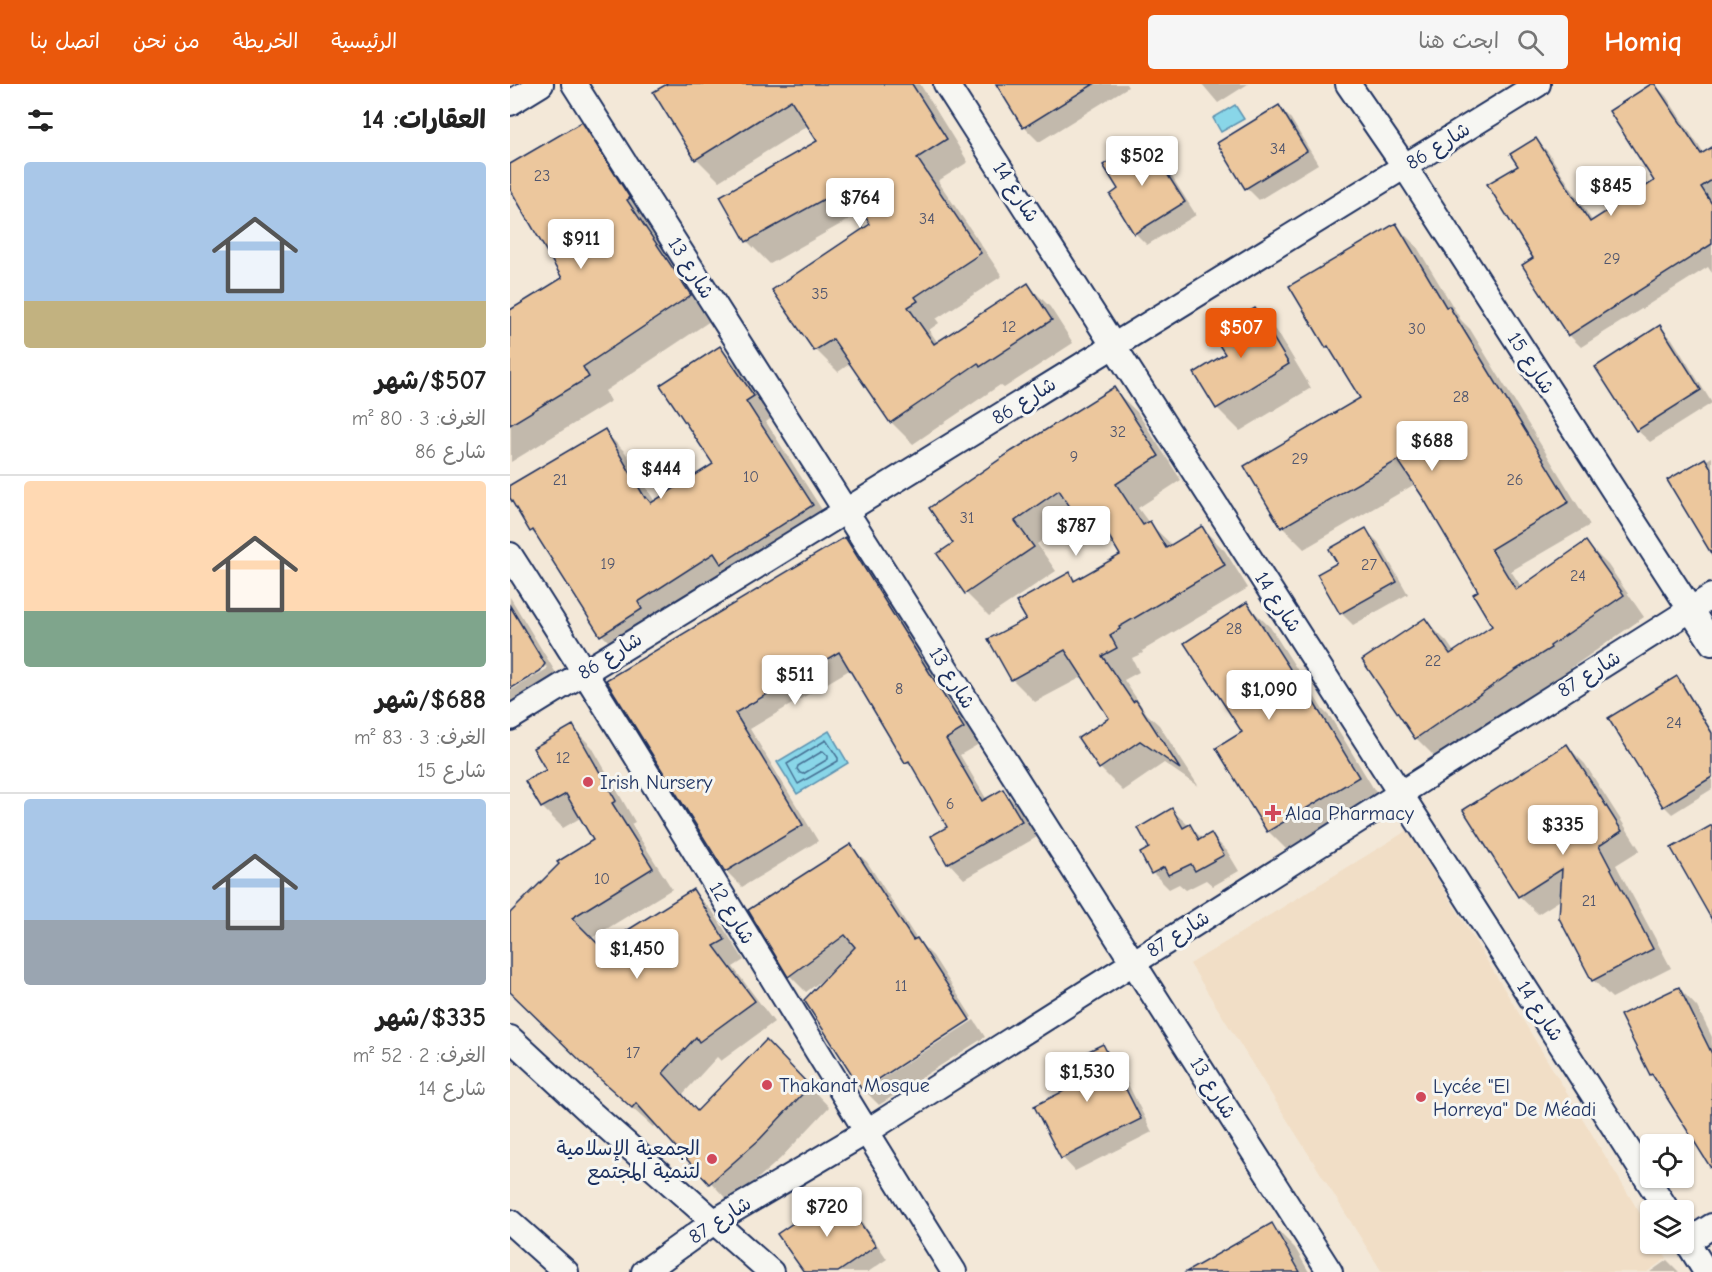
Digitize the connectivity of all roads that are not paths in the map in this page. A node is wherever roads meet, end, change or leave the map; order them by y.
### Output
1 (541, 84) edge
2 (574, 84) edge
3 (946, 84) edge
4 (1348, 84) edge
5 (1538, 84) edge
6 (510, 103) edge
7 (1405, 167) junction
8 (1114, 346) junction
9 (846, 511) junction
10 (510, 555) edge
11 (1712, 596) edge
12 (1691, 610) junction
13 (1712, 643) edge
14 (585, 672) junction
15 (510, 718) edge
16 (1400, 794) junction
17 (1133, 962) junction
18 (510, 1038) edge
19 (866, 1132) junction
20 (1661, 1200) edge
21 (715, 1221) junction
22 (510, 1222) edge
23 (1712, 1226) edge
24 (1694, 1235) edge
25 (1694, 1253) edge
26 (566, 1272) edge
27 (644, 1272) edge
28 (771, 1272) edge
29 (954, 1272) edge
30 (1330, 1272) edge
31 (1706, 1272) edge

1 - 6 street
2 - 9 street, شارع 13
3 - 8 street, شارع 14
4 - 7 street, شارع 15
5 - 7 street, شارع 86
7 - 8 street, شارع 86
7 - 12 street, شارع 15
8 - 9 street, شارع 86
8 - 16 street, شارع 14
9 - 14 street, شارع 86
9 - 17 street, شارع 13
10 - 14 street, شارع 12
11 - 12 street, شارع 87
12 - 13 street, شارع 15
12 - 16 street, شارع 87
14 - 15 street, شارع 86
14 - 19 street, شارع 12
16 - 17 street, شارع 87
16 - 20 street, شارع 14
17 - 19 street, شارع 87
17 - 30 street, شارع 13
18 - 21 street
19 - 21 street, شارع 87
19 - 29 street, شارع 12
21 - 27 street, شارع 87
21 - 28 street
22 - 26 street
23 - 24 street
25 - 31 street

